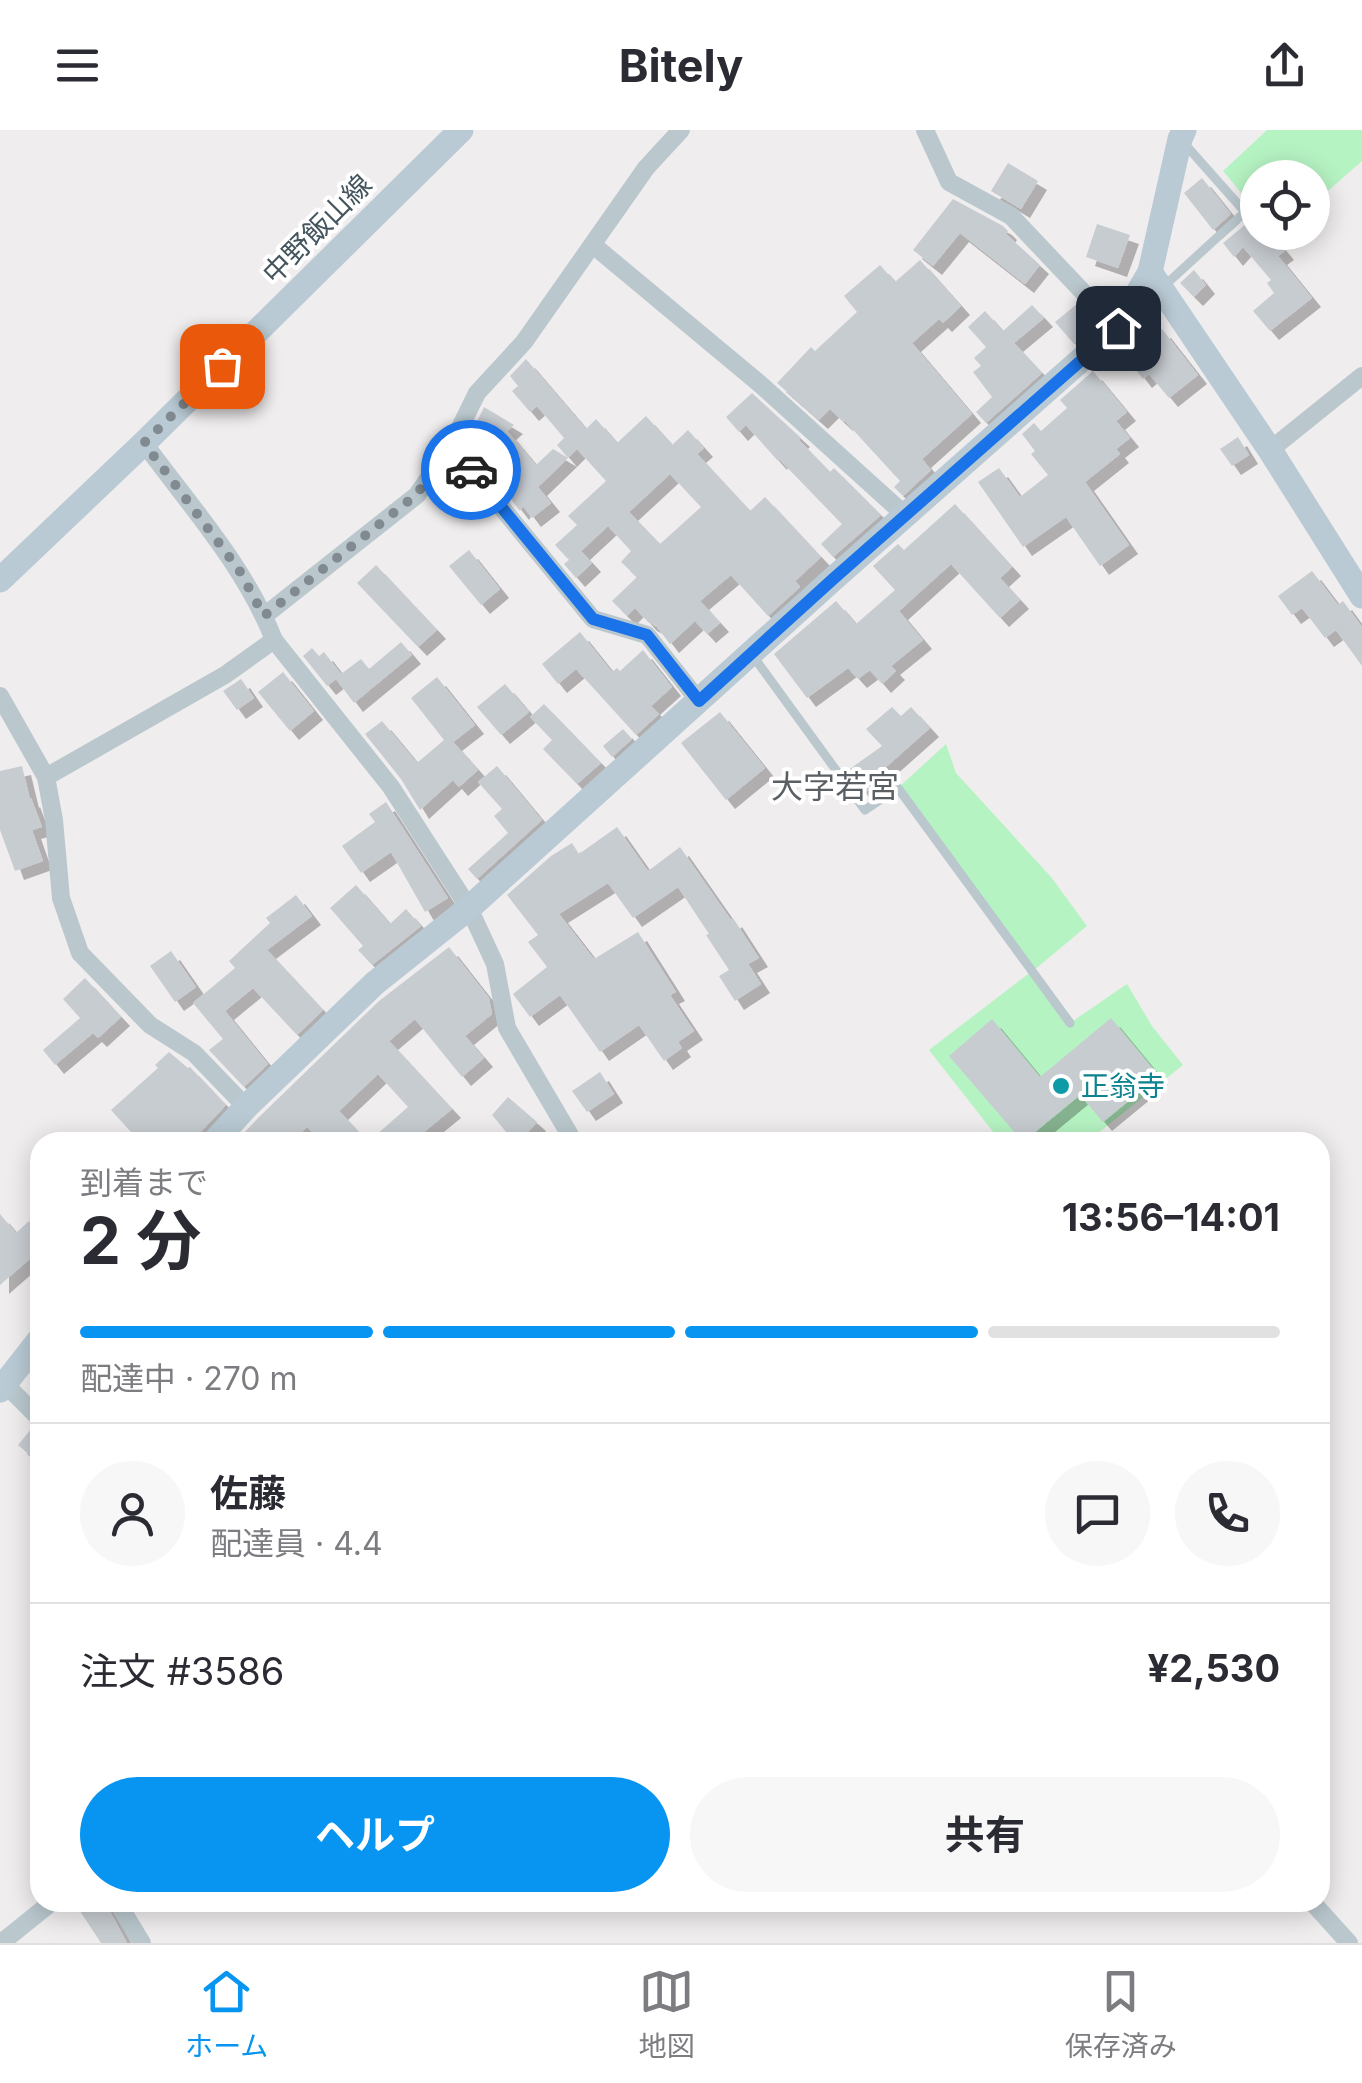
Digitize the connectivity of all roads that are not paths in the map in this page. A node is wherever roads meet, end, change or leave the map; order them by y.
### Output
1 (461, 130) edge
2 (681, 130) edge
3 (925, 130) edge
4 (1176, 133) edge
5 (593, 245) junction
6 (1155, 280) junction
7 (1118, 328) junction
8 (1362, 376) edge
9 (144, 443) junction
10 (451, 446) junction
11 (1270, 450) junction
12 (906, 516) junction
13 (0, 580) edge
14 (1362, 596) edge
15 (264, 616) junction
16 (274, 640) junction
17 (751, 654) junction
18 (0, 696) edge
19 (699, 701) junction
20 (46, 777) junction
21 (469, 908) junction
22 (1070, 1023) dead end
23 (246, 1107) junction
24 (223, 1132) edge
25 (568, 1132) edge
26 (30, 1352) edge
27 (2, 1387) edge
28 (30, 1411) edge
29 (40, 1912) edge
30 (122, 1912) edge
31 (1321, 1912) edge
32 (2, 1943) edge
33 (142, 1943) edge
34 (1349, 1943) edge

1 - 9 street, 中野飯山線
2 - 5 street
3 - 7 street
4 - 6 street
4 - 6 lane
5 - 10 street
5 - 12 street
6 - 7 street
6 - 11 street
7 - 12 street
8 - 11 street
9 - 13 street, 中野飯山線
9 - 15 street
10 - 15 street
10 - 19 street
11 - 14 street
12 - 17 street
15 - 16 street
16 - 20 street
16 - 21 street
17 - 19 street
17 - 22 lane
18 - 20 street
19 - 21 street
20 - 23 street
21 - 23 street
21 - 25 street
23 - 24 street
26 - 27 street
27 - 28 street
29 - 32 street
30 - 33 street
31 - 34 street

